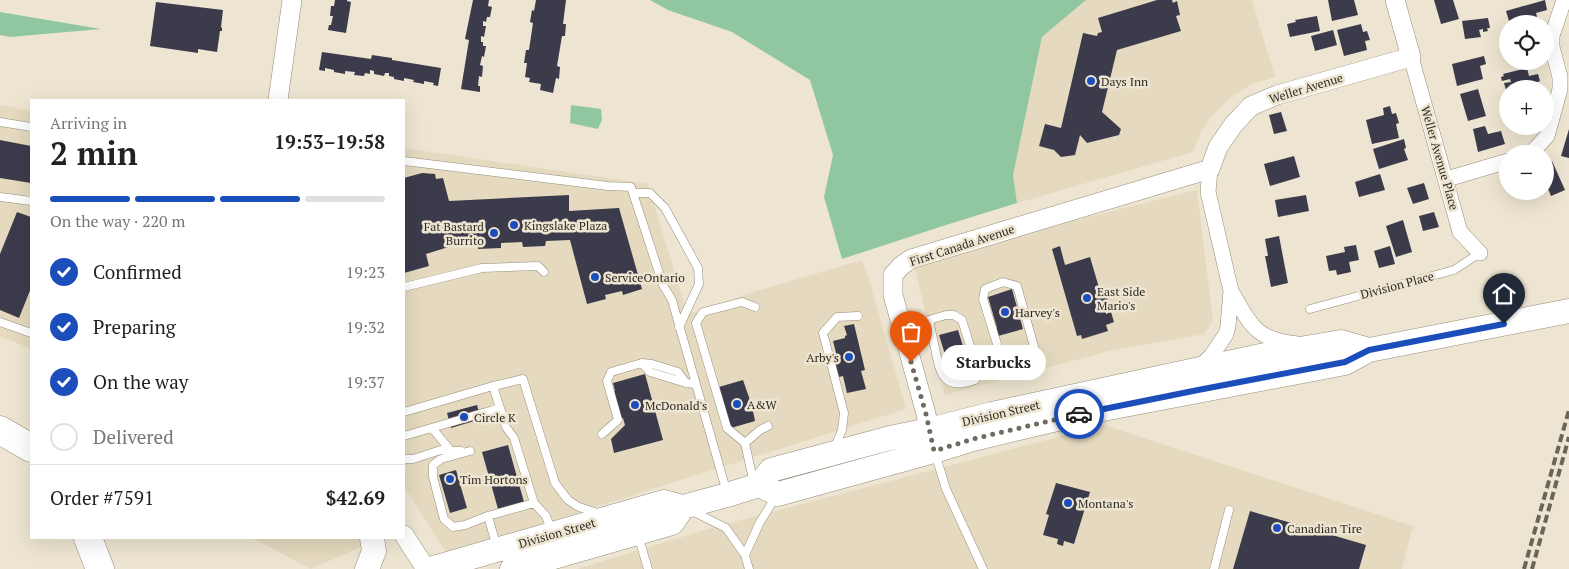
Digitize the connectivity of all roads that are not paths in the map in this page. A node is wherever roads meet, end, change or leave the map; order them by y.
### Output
1 (292, 0) edge
2 (1395, 0) edge
3 (1564, 0) edge
4 (1412, 57) junction
5 (278, 99) edge
6 (0, 122) edge
7 (30, 128) edge
8 (1539, 145) edge
9 (405, 161) edge
10 (1499, 164) edge
11 (1210, 170) junction
12 (1446, 179) junction
13 (633, 194) junction
14 (0, 196) edge
15 (30, 201) edge
16 (1480, 253) joint
17 (544, 272) dead end
18 (405, 288) edge
19 (1231, 291) junction
20 (755, 307) dead end
21 (1310, 308) dead end
22 (1569, 311) edge
23 (858, 316) dead end
24 (0, 322) edge
25 (679, 327) junction
26 (30, 333) edge
27 (1319, 347) junction
28 (1036, 350) dead end
29 (1369, 350) junction
30 (1002, 360) dead end
31 (938, 368) joint
32 (1197, 370) junction
33 (696, 384) junction
34 (493, 386) junction
35 (500, 408) junction
36 (405, 412) edge
37 (768, 426) dead end
38 (432, 428) junction
39 (0, 430) edge
40 (602, 434) dead end
41 (405, 436) edge
42 (932, 441) junction
43 (746, 443) junction
44 (30, 447) edge
45 (451, 450) junction
46 (831, 454) junction
47 (405, 459) edge
48 (764, 488) junction
49 (727, 495) junction
50 (534, 503) junction
51 (683, 507) junction
52 (1229, 510) dead end
53 (488, 516) junction
54 (610, 518) junction
55 (637, 532) junction
56 (553, 534) junction
57 (405, 537) edge
58 (88, 539) edge
59 (372, 539) edge
60 (497, 550) junction
61 (745, 555) junction
62 (100, 569) edge
63 (367, 569) edge
64 (426, 569) edge
65 (430, 569) edge
66 (514, 569) edge
67 (648, 569) edge
68 (748, 569) edge
69 (984, 569) edge
70 (1214, 569) edge

1 - 5 street
2 - 4 street
3 - 8 street
4 - 11 street, Weller Avenue
4 - 12 street, Weller Avenue Place
6 - 7 lane
9 - 13 lane
10 - 12 street
11 - 19 street, Weller Avenue
11 - 42 street, First Canada Avenue
12 - 16 street, Weller Avenue Place
13 - 25 lane
13 - 25 lane
14 - 15 lane
16 - 21 lane, Division Place
17 - 18 lane
19 - 27 street, Weller Avenue
19 - 32 street, Weller Avenue
20 - 43 lane
22 - 29 main road, Division Street
23 - 46 lane
24 - 26 lane
25 - 33 lane
27 - 29 main road, Division Street
27 - 32 main road, Division Street
28 - 30 lane
29 - 42 main road, Division Street
31 - 31 lane
32 - 42 main road, Division Street
33 - 40 lane
33 - 49 lane
34 - 35 lane
34 - 36 lane
34 - 54 lane
35 - 38 lane
35 - 50 lane
37 - 43 lane
38 - 41 lane
38 - 45 lane
39 - 44 highway
42 - 46 main road, Division Street
42 - 48 main road, Division Street
42 - 69 lane
43 - 48 lane
45 - 47 lane
45 - 53 lane
46 - 48 main road, Division Street
48 - 49 main road, Division Street
48 - 61 lane
49 - 51 main road, Division Street
50 - 53 lane
50 - 56 lane
51 - 54 main road, Division Street
51 - 55 main road, Division Street
51 - 61 lane
52 - 70 lane
53 - 60 lane
54 - 56 main road, Division Street
55 - 66 main road, Division Street
55 - 67 lane
56 - 60 main road, Division Street
57 - 64 street
58 - 62 highway
59 - 63 main road
60 - 65 main road, Division Street
61 - 68 lane

